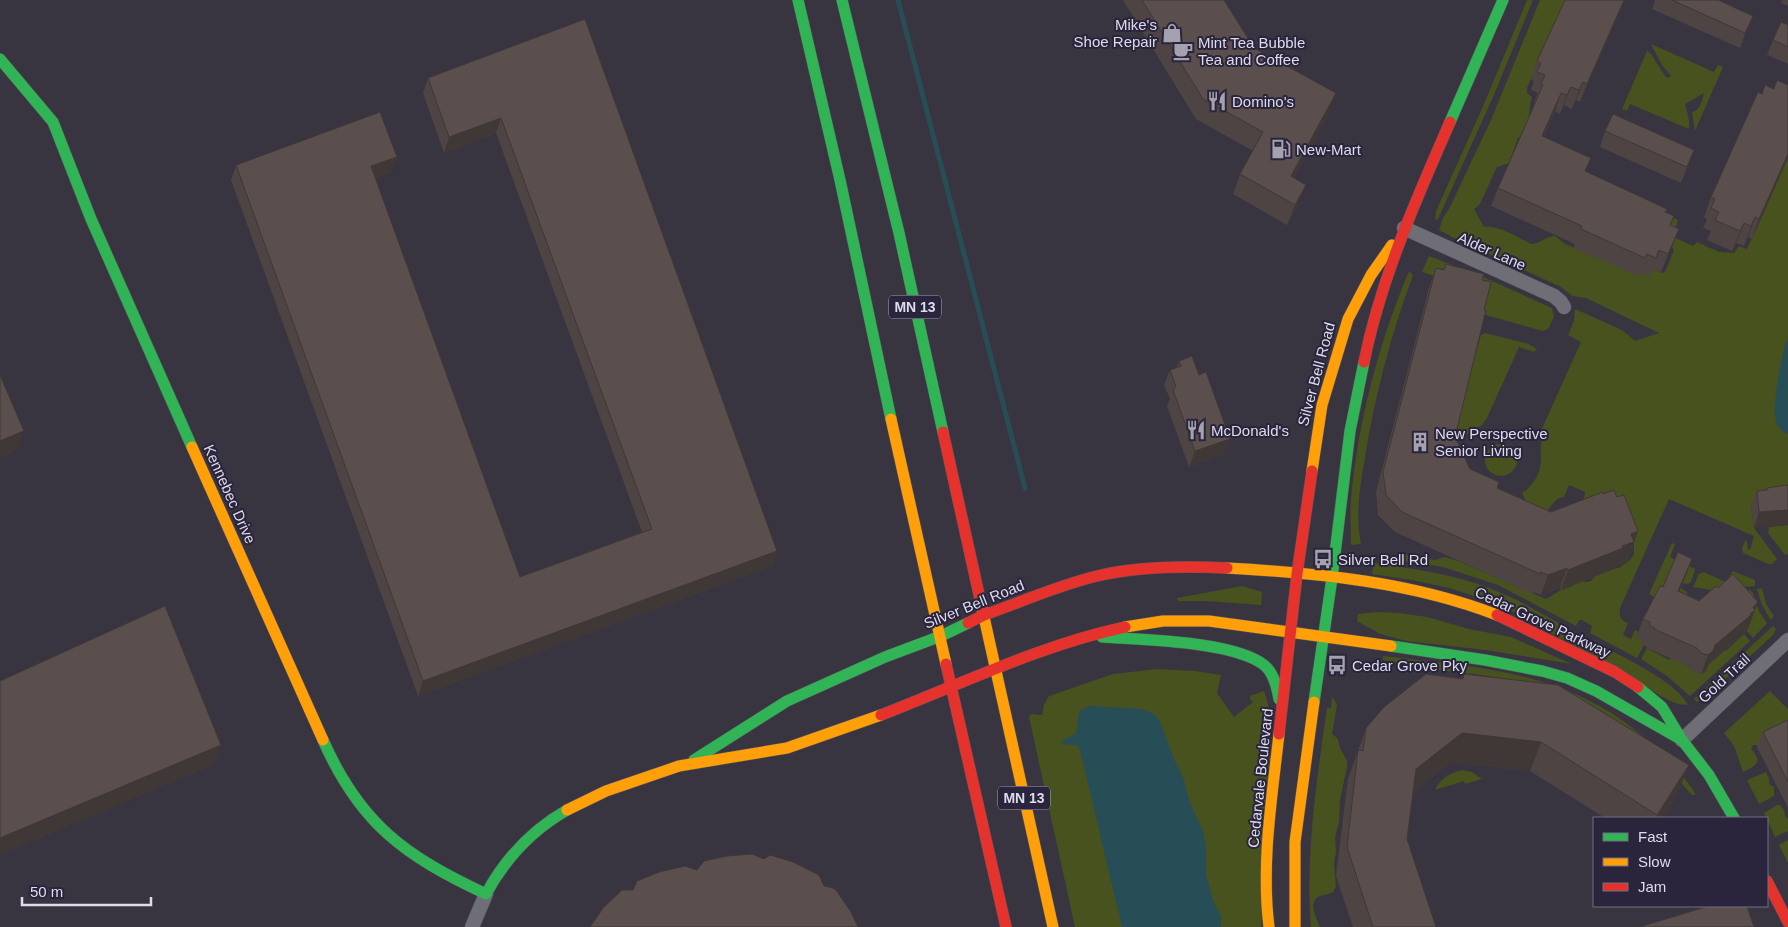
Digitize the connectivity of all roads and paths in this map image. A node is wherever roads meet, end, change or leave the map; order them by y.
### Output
1 (798, 0) edge
2 (842, 0) edge
3 (1503, 0) edge
4 (0, 59) edge
5 (1404, 228) junction
6 (1564, 307) dead end
7 (1297, 574) junction
8 (1332, 578) junction
9 (984, 614) junction
10 (1291, 632) junction
11 (941, 636) junction
12 (1088, 636) junction
13 (1323, 636) junction
14 (1788, 640) edge
15 (996, 669) junction
16 (951, 687) junction
17 (1282, 719) junction
18 (1682, 740) junction
19 (689, 763) junction
20 (1733, 817) edge
21 (1768, 883) edge
22 (486, 894) junction
23 (1788, 922) edge
24 (472, 927) edge
25 (1006, 927) edge
26 (1053, 927) edge
27 (1269, 927) edge
28 (1295, 927) edge

1 - 11 main road, MN 13
2 - 9 main road, MN 13
3 - 5 main road, Silver Bell Road
4 - 22 main road, Kennebec Drive
5 - 6 street, Alder Lane
5 - 7 main road, Silver Bell Road
5 - 8 main road, Silver Bell Road
7 - 8 main road, Silver Bell Road
7 - 9 main road, Silver Bell Road
7 - 10 main road, Silver Bell Road
8 - 13 main road, Silver Bell Road
8 - 18 main road, Cedar Grove Parkway
9 - 11 main road, Silver Bell Road
9 - 15 main road, MN 13
10 - 12 main road, Silver Bell Road
10 - 13 main road, Silver Bell Road
10 - 17 main road, Cedarvale Boulevard
11 - 16 main road, MN 13
11 - 19 main road, Silver Bell Road
12 - 15 main road, Silver Bell Road
12 - 17 main road
13 - 18 main road, Cedar Grove Parkway
13 - 28 main road
14 - 18 street, Gold Trail
15 - 16 main road, Silver Bell Road
15 - 26 main road, MN 13
16 - 19 main road, Silver Bell Road
16 - 25 main road, MN 13
17 - 27 main road, Cedarvale Boulevard
18 - 20 main road, Cedar Grove Parkway
19 - 22 main road, Silver Bell Road
21 - 23 main road
22 - 24 street, Silver Bell Road

